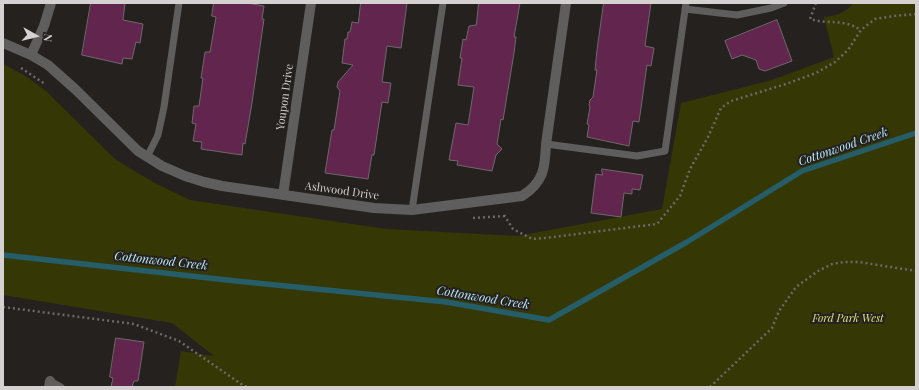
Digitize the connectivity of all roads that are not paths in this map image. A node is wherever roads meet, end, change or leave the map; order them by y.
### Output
1 (51, 3) edge
2 (179, 3) edge
3 (311, 3) edge
4 (443, 3) edge
5 (566, 3) edge
6 (784, 3) edge
7 (686, 6) edge
8 (3, 43) edge
9 (31, 55) junction
10 (546, 144) junction
11 (147, 157) junction
12 (283, 195) junction
13 (412, 210) junction
14 (50, 384) edge
15 (61, 387) edge

1 - 9 street
2 - 11 lane
3 - 12 street, Youpon Drive
4 - 13 lane
5 - 10 street, Ashwood Drive
6 - 7 lane
7 - 10 lane
8 - 9 street, Ashwood Drive
9 - 11 street, Ashwood Drive
10 - 13 street, Ashwood Drive
11 - 12 street, Ashwood Drive
12 - 13 street, Ashwood Drive
14 - 15 lane

